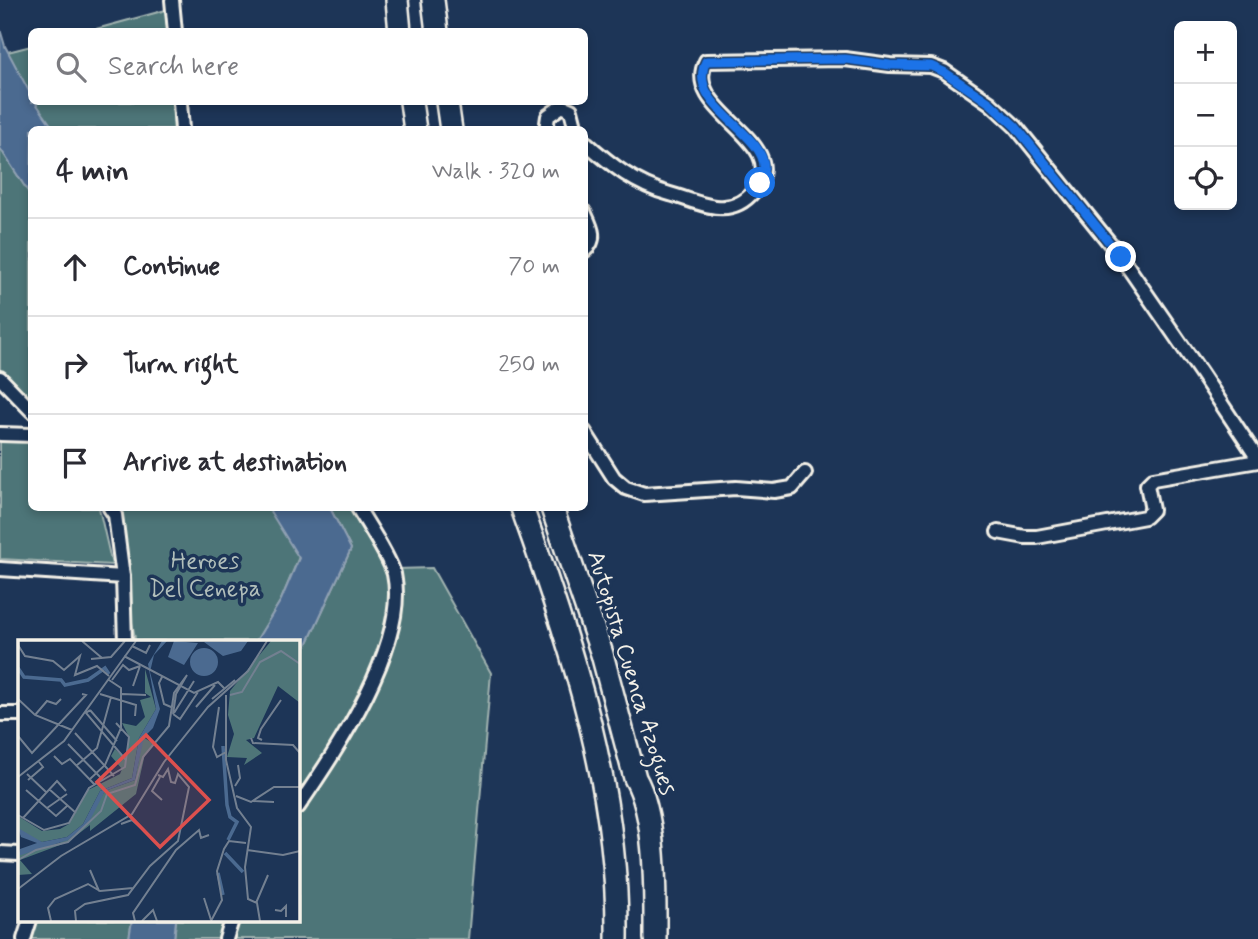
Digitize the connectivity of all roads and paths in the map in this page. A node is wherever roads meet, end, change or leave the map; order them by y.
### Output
1 (172, 0) edge
2 (397, 0) edge
3 (433, 0) edge
4 (175, 28) edge
5 (400, 28) edge
6 (436, 28) edge
7 (180, 105) edge
8 (411, 105) edge
9 (447, 105) edge
10 (182, 126) edge
11 (414, 126) edge
12 (450, 126) edge
13 (547, 126) edge
14 (575, 126) edge
15 (588, 144) edge
16 (588, 220) edge
17 (588, 248) edge
18 (0, 378) edge
19 (28, 407) edge
20 (0, 435) edge
21 (28, 435) edge
22 (588, 437) edge
23 (1258, 460) edge
24 (805, 473) dead end
25 (112, 511) edge
26 (360, 511) edge
27 (523, 511) edge
28 (553, 511) edge
29 (998, 532) dead end
30 (0, 569) edge
31 (123, 577) junction
32 (125, 640) edge
33 (0, 714) edge
34 (18, 715) edge
35 (299, 805) edge
36 (0, 853) edge
37 (18, 854) edge
38 (29, 922) edge
39 (231, 922) edge
40 (24, 939) edge
41 (226, 939) edge
42 (617, 939) edge
43 (655, 939) edge

1 - 4 street
2 - 5 highway
3 - 6 highway
7 - 10 street
8 - 11 highway
9 - 12 highway
13 - 14 street
15 - 23 street
16 - 17 street
18 - 19 street
20 - 21 street
22 - 24 street
23 - 29 street
25 - 31 street
26 - 35 street
27 - 42 highway, Autopista Cuenca Azogues
28 - 43 highway, Autopista Cuenca Azogues
30 - 31 street
31 - 32 street
33 - 34 street
36 - 37 street
38 - 40 street
39 - 41 street

